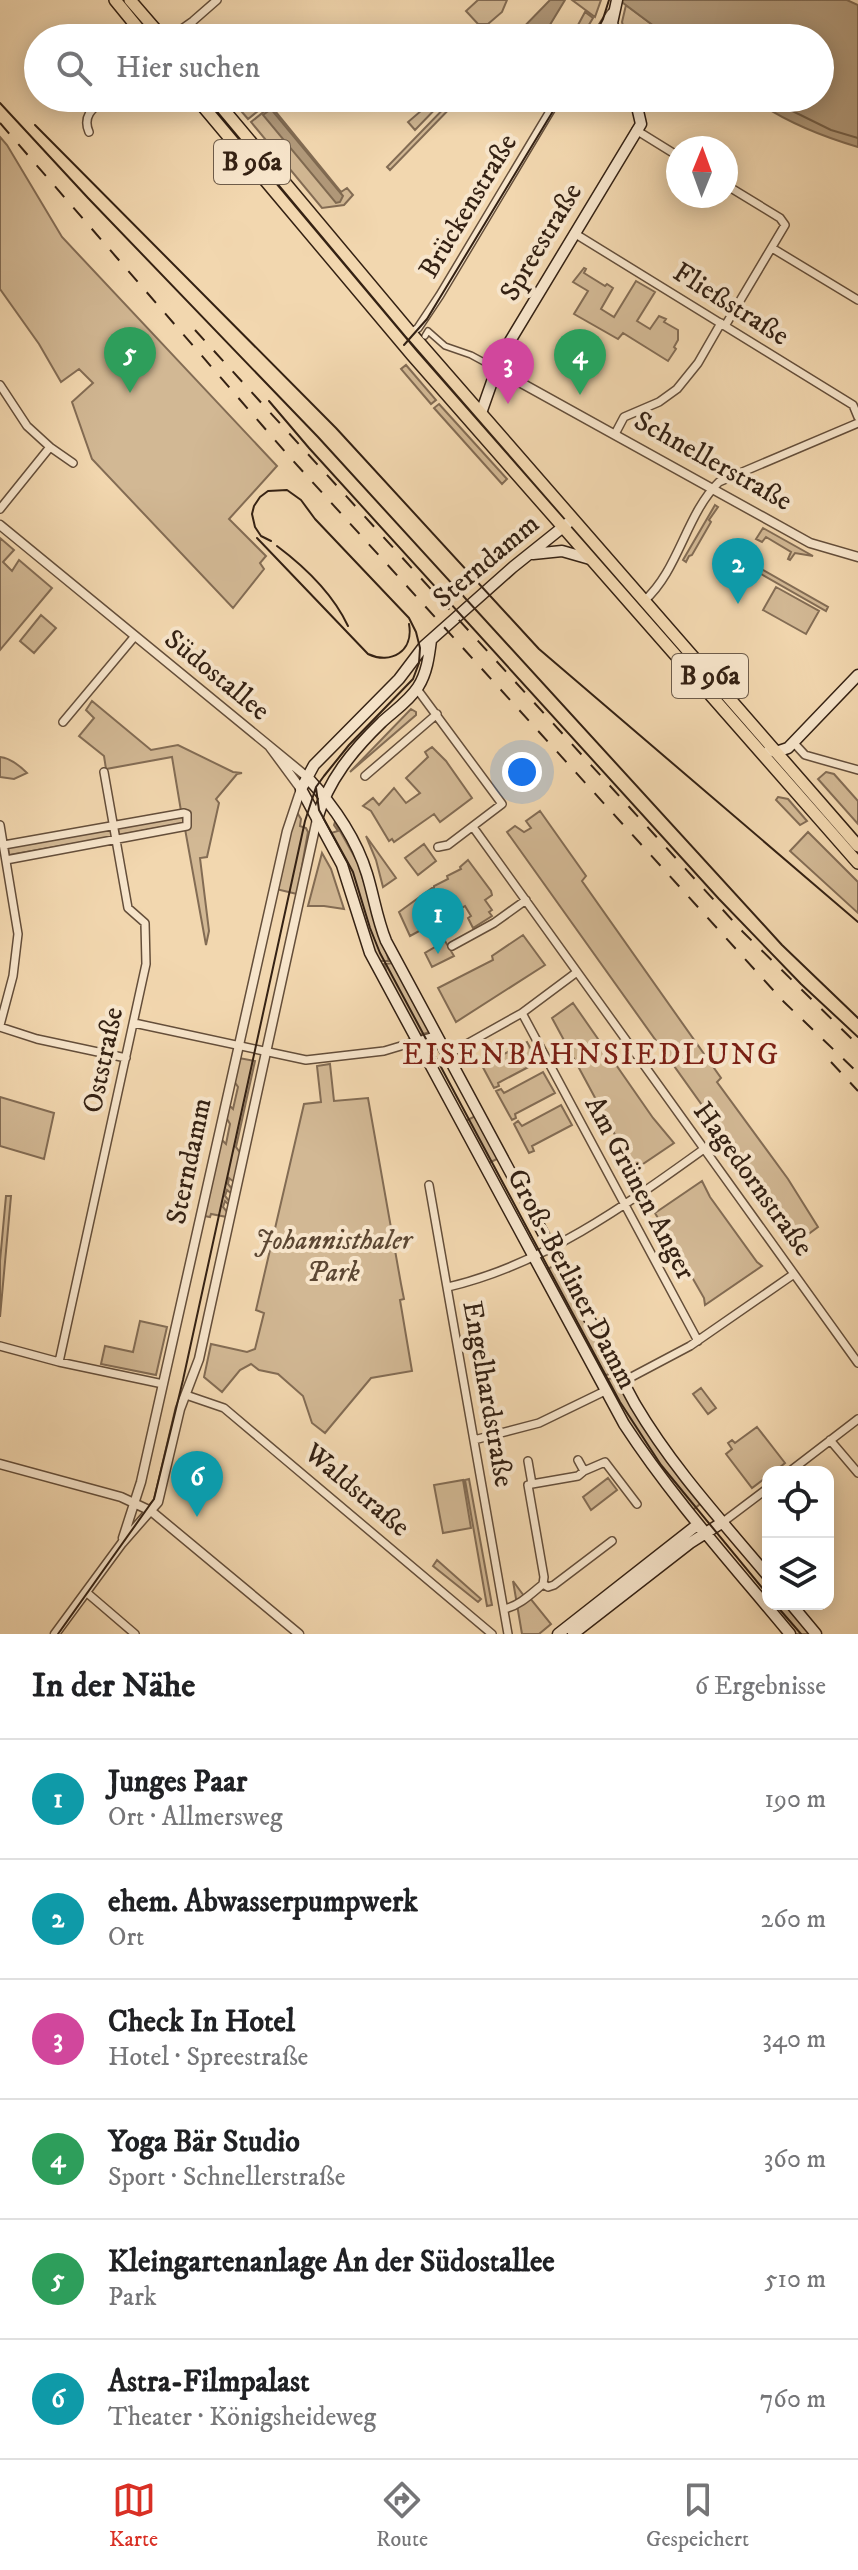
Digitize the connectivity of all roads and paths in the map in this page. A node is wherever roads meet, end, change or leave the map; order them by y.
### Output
1 (115, 0) edge
2 (130, 0) edge
3 (217, 0) edge
4 (615, 5) edge
5 (193, 21) junction
6 (135, 24) edge
7 (153, 24) edge
8 (188, 24) edge
9 (191, 24) edge
10 (604, 24) edge
11 (90, 112) edge
12 (208, 112) edge
13 (226, 112) edge
14 (550, 112) edge
15 (639, 112) edge
16 (636, 130) junction
17 (89, 132) dead end
18 (666, 149) edge
19 (738, 192) edge
20 (574, 233) junction
21 (772, 248) junction
22 (858, 300) edge
23 (723, 324) junction
24 (411, 332) junction
25 (425, 336) dead end
26 (398, 338) junction
27 (496, 369) junction
28 (0, 385) edge
29 (481, 413) junction
30 (858, 420) edge
31 (615, 434) junction
32 (50, 447) junction
33 (73, 463) dead end
34 (713, 489) junction
35 (0, 509) edge
36 (568, 523) junction
37 (0, 525) edge
38 (531, 554) junction
39 (858, 557) edge
40 (590, 559) junction
41 (644, 601) junction
42 (135, 636) junction
43 (431, 640) junction
44 (858, 675) edge
45 (420, 694) junction
46 (437, 714) junction
47 (63, 722) dead end
48 (793, 742) junction
49 (756, 746) junction
50 (270, 747) junction
51 (776, 752) junction
52 (858, 770) edge
53 (104, 772) dead end
54 (365, 776) dead end
55 (307, 777) junction
56 (301, 789) junction
57 (324, 798) junction
58 (317, 819) junction
59 (0, 825) edge
60 (113, 826) junction
61 (473, 827) junction
62 (116, 840) junction
63 (858, 846) edge
64 (438, 847) dead end
65 (4, 852) edge
66 (858, 863) edge
67 (526, 900) junction
68 (452, 946) dead end
69 (577, 972) junction
70 (522, 1013) junction
71 (134, 1023) junction
72 (0, 1026) edge
73 (418, 1041) junction
74 (440, 1042) junction
75 (239, 1047) junction
76 (266, 1053) junction
77 (447, 1055) junction
78 (126, 1058) junction
79 (704, 1149) junction
80 (89, 1172) dead end
81 (100, 1175) junction
82 (429, 1185) dead end
83 (625, 1206) junction
84 (549, 1247) junction
85 (532, 1257) junction
86 (794, 1274) junction
87 (448, 1287) junction
88 (698, 1341) junction
89 (0, 1346) edge
90 (59, 1362) junction
91 (858, 1363) edge
92 (622, 1382) junction
93 (163, 1384) junction
94 (605, 1391) junction
95 (186, 1395) junction
96 (858, 1419) edge
97 (474, 1440) junction
98 (830, 1440) junction
99 (578, 1460) dead end
100 (528, 1461) dead end
101 (0, 1464) edge
102 (797, 1466) edge
103 (584, 1471) junction
104 (858, 1473) edge
105 (532, 1484) junction
106 (762, 1493) edge
107 (135, 1503) junction
108 (637, 1504) dead end
109 (151, 1511) junction
110 (723, 1522) junction
111 (701, 1529) junction
112 (612, 1541) dead end
113 (122, 1543) junction
114 (762, 1569) edge
115 (543, 1584) junction
116 (86, 1592) junction
117 (504, 1609) junction
118 (796, 1610) edge
119 (55, 1634) edge
120 (135, 1634) edge
121 (299, 1634) edge
122 (492, 1634) edge
123 (508, 1634) edge
124 (558, 1634) edge
125 (573, 1634) edge
126 (790, 1634) edge
127 (816, 1634) edge

1 - 6 main road
2 - 7 main road
3 - 5 street
4 - 10 street
5 - 8 street
5 - 9 street
11 - 17 street
12 - 26 main road, B 96a
13 - 24 main road, B 96a
14 - 24 street, Brückenstraße
15 - 16 main road
16 - 18 street
16 - 20 main road, Spreestraße
19 - 21 street
20 - 23 street, Fließstraße
20 - 27 main road, Spreestraße
21 - 22 street
21 - 23 street
23 - 30 street, Fließstraße
23 - 31 street
24 - 26 main road
24 - 29 main road, B 96a
25 - 27 street, Schnellerstraße
26 - 36 main road, B 96a
27 - 29 main road, Spreestraße
27 - 31 street, Schnellerstraße
28 - 32 street
29 - 36 main road, B 96a
30 - 34 street
31 - 34 street, Schnellerstraße
32 - 33 street
32 - 35 street
34 - 39 street, Schnellerstraße
34 - 41 street
36 - 38 main road, Sterndamm
36 - 40 main road, B 96a
36 - 41 main road, B 96a
37 - 42 street, Südostallee
38 - 40 main road
38 - 43 main road, Sterndamm
40 - 49 main road, B 96a
41 - 51 main road, B 96a
42 - 47 street, Südostallee
42 - 50 street, Südostallee
43 - 45 main road, Sterndamm
43 - 55 main road, Sterndamm
44 - 48 main road
45 - 46 street
45 - 57 main road, Sterndamm
46 - 54 street
46 - 61 street
48 - 51 main road
48 - 52 street
49 - 51 main road
49 - 66 main road, B 96a
50 - 55 street, Südostallee
50 - 56 street, Südostallee
51 - 63 main road, B 96a
53 - 60 street, Oststraße
55 - 56 main road, Sterndamm
55 - 57 main road
56 - 58 main road
56 - 75 street, Sterndamm
57 - 58 main road, Sterndamm
57 - 74 main road, Groß-Berliner Damm
58 - 73 main road, Groß-Berliner Damm
58 - 76 street, Sterndamm
59 - 65 street
60 - 62 street, Oststraße
60 - 62 street
60 - 65 street
61 - 64 street
61 - 67 street, Hagedornstraße
62 - 65 street
62 - 71 street, Oststraße
65 - 72 street
67 - 68 street
67 - 69 street, Hagedornstraße
69 - 70 street
69 - 79 street, Hagedornstraße
70 - 77 street
70 - 83 street, Am Grünen Anger
71 - 75 street
71 - 78 street, Oststraße
72 - 78 street
73 - 74 street
73 - 76 street
73 - 85 main road, Groß-Berliner Damm
74 - 77 main road, Groß-Berliner Damm
75 - 76 street
75 - 93 street, Sterndamm
76 - 95 street, Sterndamm
77 - 84 main road, Groß-Berliner Damm
78 - 81 street, Oststraße
79 - 83 street
79 - 86 street, Hagedornstraße
80 - 81 street
81 - 90 street, Oststraße
82 - 87 street, Engelhardstraße
83 - 84 street
83 - 88 street, Am Grünen Anger
84 - 85 street
84 - 92 main road, Groß-Berliner Damm
85 - 87 street
85 - 94 main road, Groß-Berliner Damm
86 - 88 street
86 - 91 street, Hagedornstraße
87 - 97 street, Engelhardstraße
88 - 92 street
89 - 90 street
90 - 93 street
92 - 110 main road, Groß-Berliner Damm
93 - 107 street, Sterndamm
94 - 97 street
94 - 111 main road, Groß-Berliner Damm
95 - 109 street, Sterndamm
95 - 122 street, Waldstraße
96 - 98 street
97 - 117 street, Engelhardstraße
98 - 102 street
98 - 104 street
99 - 103 street
100 - 105 street, Engelhardstraße
101 - 107 street
103 - 105 street
103 - 108 street
105 - 115 street, Engelhardstraße
106 - 110 street
107 - 109 street
107 - 113 street, Sterndamm
109 - 113 street, Sterndamm
109 - 121 street
110 - 111 main road
110 - 114 main road, Groß-Berliner Damm
111 - 124 main road
111 - 125 main road
111 - 126 main road, Groß-Berliner Damm
112 - 115 street
113 - 116 street, Sterndamm
115 - 117 street
116 - 119 street, Sterndamm
116 - 120 street
117 - 123 street, Engelhardstraße
118 - 127 main road

